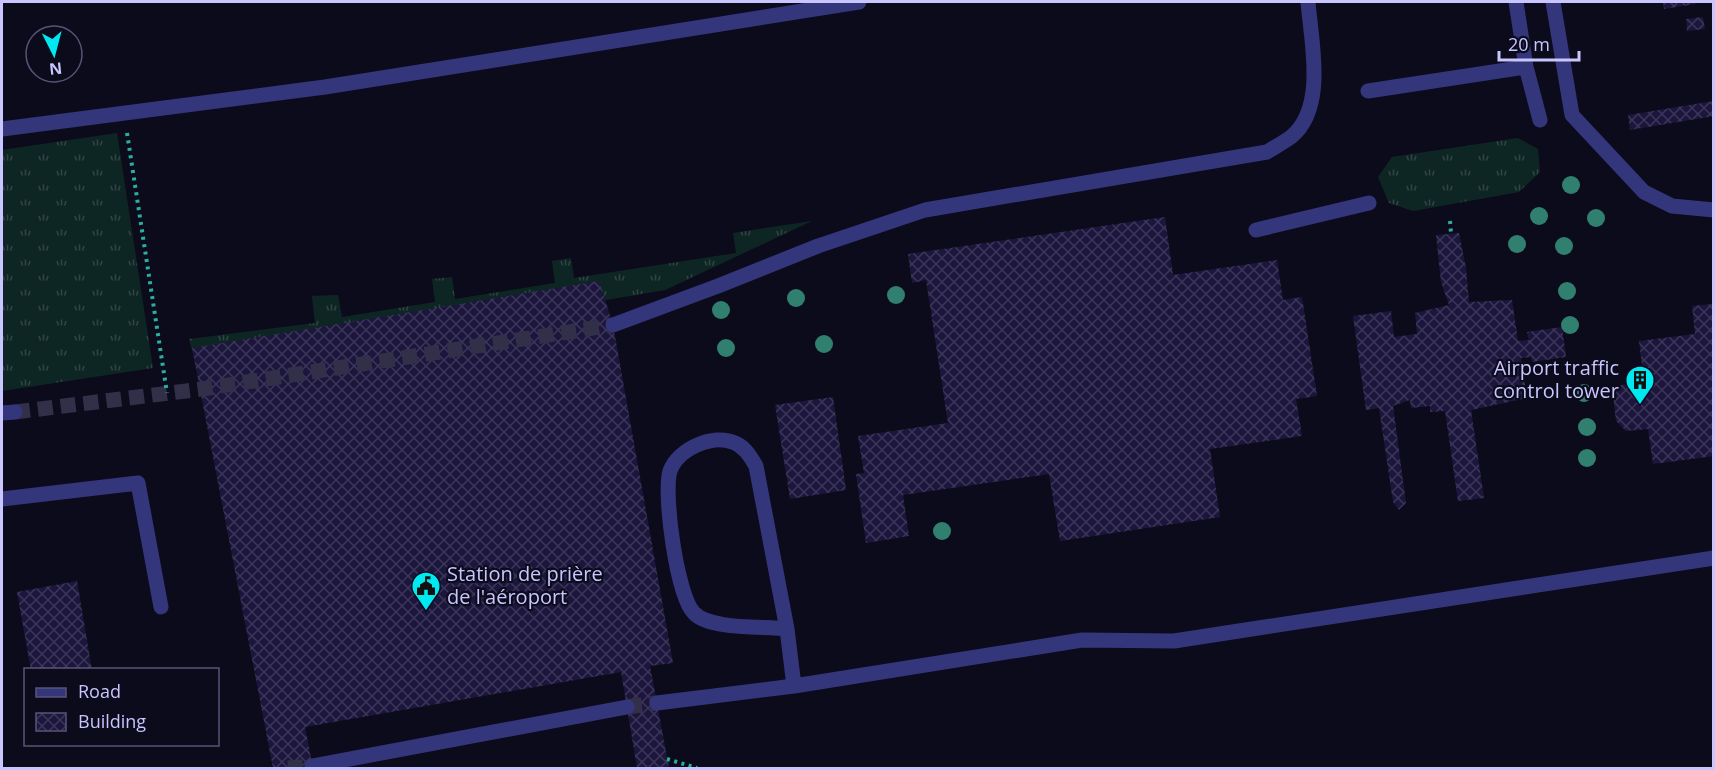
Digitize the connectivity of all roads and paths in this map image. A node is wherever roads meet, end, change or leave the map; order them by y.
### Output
1 (859, 2) edge
2 (1308, 2) edge
3 (1516, 2) edge
4 (1553, 2) edge
5 (1526, 67) junction
6 (1368, 91) dead end
7 (124, 113) junction
8 (1540, 120) dead end
9 (2, 129) edge
10 (1369, 203) dead end
11 (1713, 210) edge
12 (1450, 220) dead end
13 (1256, 230) dead end
14 (1452, 233) dead end
15 (613, 324) tunnel mouth
16 (167, 393) dead end
17 (2, 499) edge
18 (1713, 558) edge
19 (161, 607) dead end
20 (787, 629) junction
21 (794, 686) junction
22 (657, 703) tunnel mouth
23 (627, 707) tunnel mouth
24 (667, 759) dead end
25 (312, 766) dead end
26 (697, 768) edge

1 - 7 lane
2 - 15 lane
3 - 5 lane
4 - 11 lane
5 - 6 lane
5 - 8 lane
7 - 9 lane
7 - 16 path
10 - 13 lane
12 - 14 path
17 - 19 lane
18 - 21 lane
20 - 20 lane
20 - 21 lane
21 - 22 lane
23 - 25 lane
24 - 26 path

